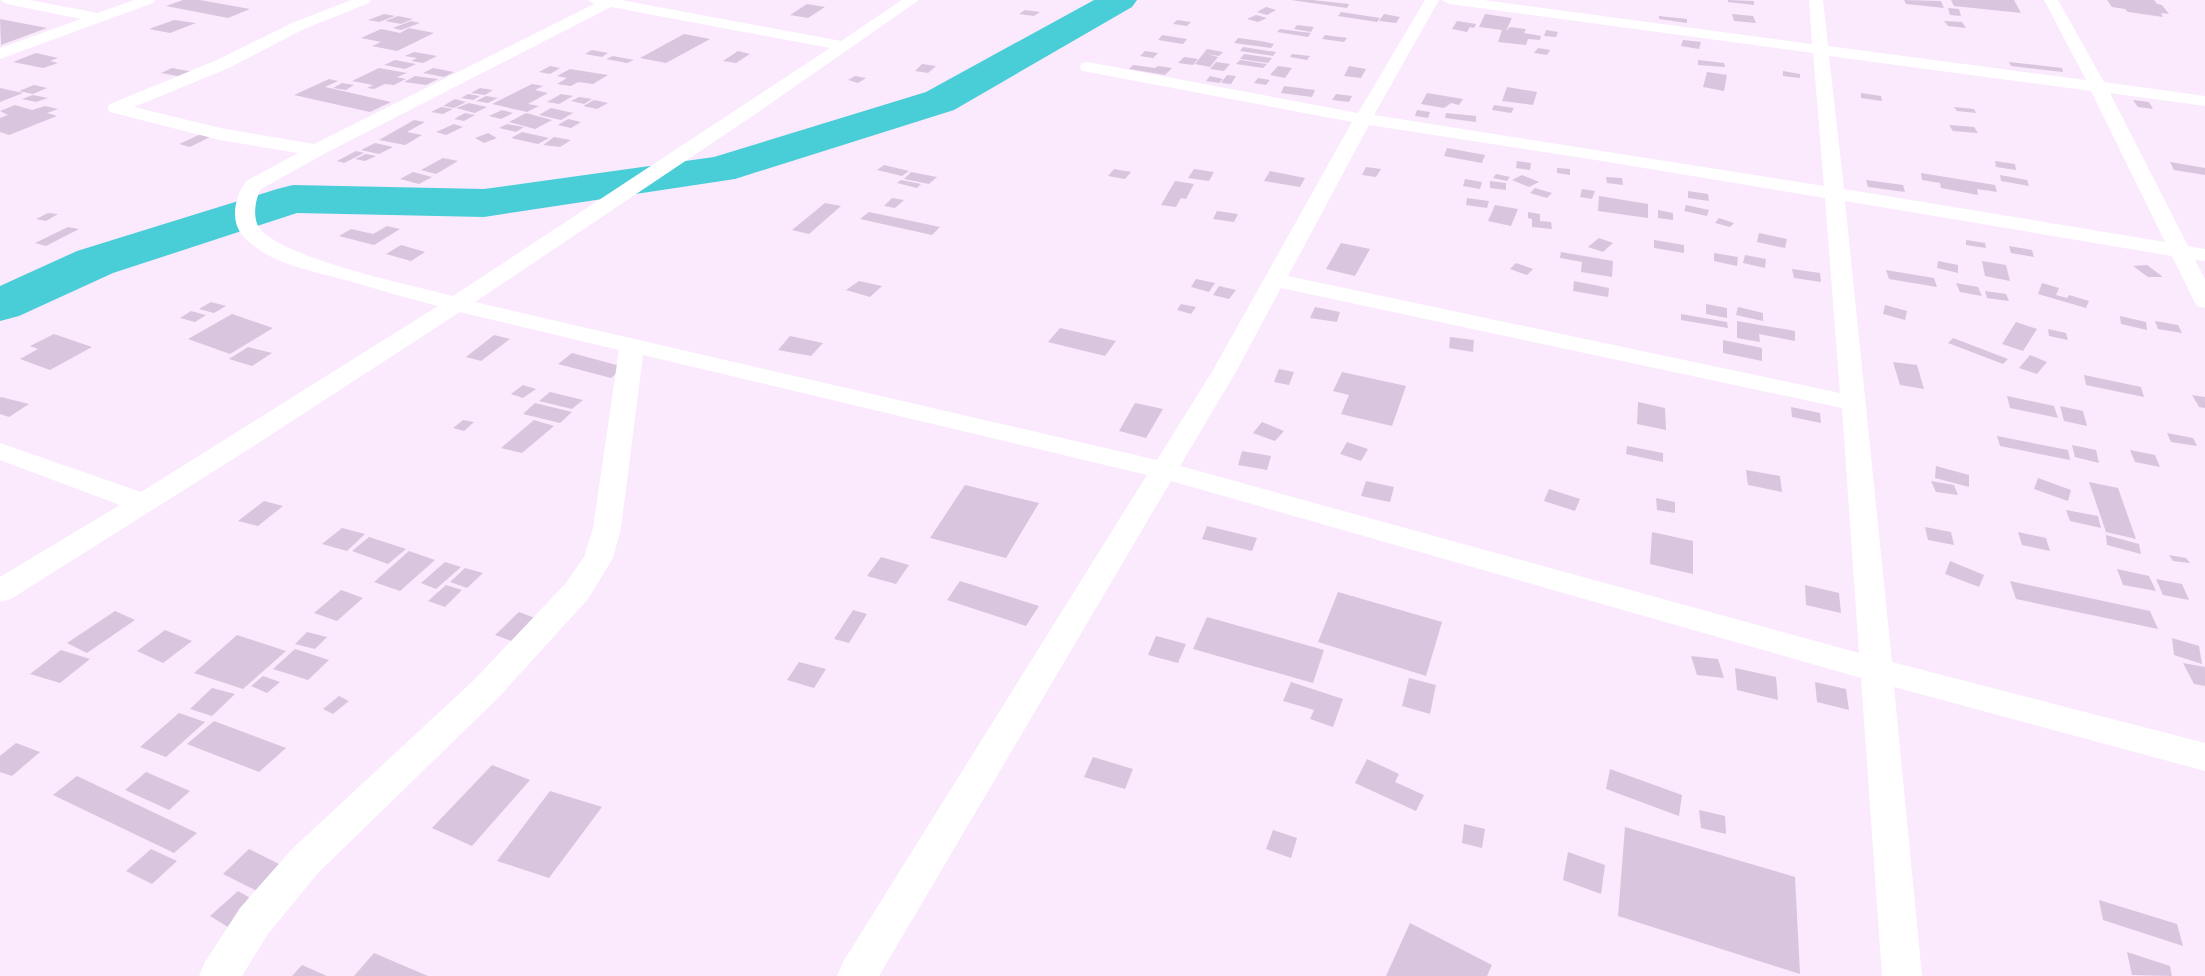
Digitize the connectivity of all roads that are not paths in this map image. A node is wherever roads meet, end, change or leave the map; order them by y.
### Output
1 (7, 0) edge
2 (148, 0) edge
3 (364, 0) edge
4 (912, 0) edge
5 (1432, 0) edge
6 (1448, 0) edge
7 (1816, 0) edge
8 (2052, 0) edge
9 (605, 1) edge
10 (99, 18) junction
11 (844, 46) junction
12 (1821, 52) junction
13 (0, 54) edge
14 (1088, 67) dead end
15 (2098, 87) junction
16 (2205, 101) edge
17 (1363, 119) junction
18 (317, 150) junction
19 (1834, 194) junction
20 (2178, 250) junction
21 (2205, 255) edge
22 (1274, 280) junction
23 (2205, 301) edge
24 (456, 304) junction
25 (632, 345) junction
26 (1854, 403) junction
27 (0, 451) edge
28 (1163, 470) junction
29 (143, 503) junction
30 (0, 591) edge
31 (1876, 670) junction
32 (2205, 756) edge
33 (219, 976) edge
34 (857, 976) edge
35 (1902, 976) edge

1 - 10 street
2 - 10 street
3 - 18 street
4 - 11 street
5 - 17 street
6 - 12 street
7 - 12 street
8 - 15 street
9 - 11 street
9 - 18 street
10 - 13 street
11 - 24 street
12 - 15 street
12 - 19 street
14 - 17 street
15 - 16 street
15 - 20 street
17 - 19 street
17 - 22 street
18 - 24 street
19 - 20 street
19 - 26 street
20 - 21 street
20 - 23 street
22 - 26 street
22 - 28 street
24 - 25 street
24 - 29 street
25 - 28 street
25 - 33 street
26 - 31 street
27 - 29 street
28 - 31 street
28 - 34 street
29 - 30 street
31 - 32 street
31 - 35 street

